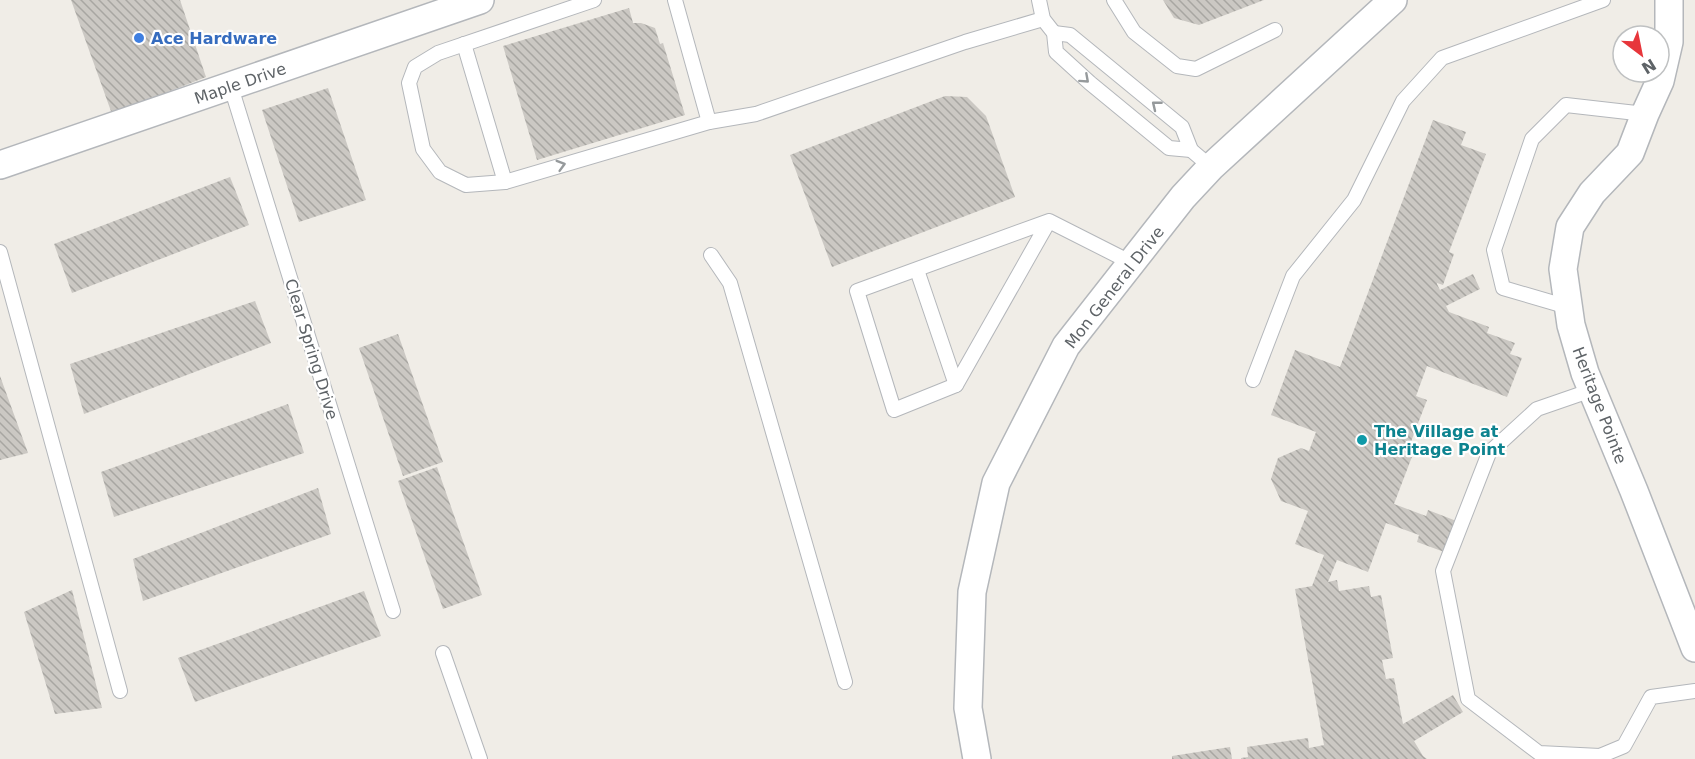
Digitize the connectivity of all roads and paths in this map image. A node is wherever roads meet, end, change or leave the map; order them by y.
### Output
1 (479, 0) edge
2 (594, 0) edge
3 (675, 0) edge
4 (1039, 0) edge
5 (1114, 0) edge
6 (1393, 0) edge
7 (1603, 0) edge
8 (1669, 0) edge
9 (1043, 19) junction
10 (1275, 30) dead end
11 (1054, 33) junction
12 (464, 44) junction
13 (231, 87) junction
14 (1645, 114) junction
15 (709, 122) junction
16 (1191, 150) junction
17 (0, 165) edge
18 (1211, 167) junction
19 (505, 182) junction
20 (1049, 221) junction
21 (0, 252) edge
22 (711, 255) dead end
23 (1132, 262) junction
24 (917, 270) junction
25 (1568, 307) junction
26 (1253, 380) dead end
27 (956, 385) junction
28 (1592, 390) junction
29 (393, 611) dead end
30 (1695, 648) edge
31 (443, 653) dead end
32 (845, 682) dead end
33 (120, 691) dead end
34 (1695, 691) edge
35 (1624, 753) edge
36 (480, 759) edge
37 (977, 759) edge

1 - 13 street, Maple Drive
2 - 12 lane
3 - 15 lane
4 - 9 lane
5 - 10 lane
6 - 18 street, Mon General Drive
7 - 26 lane
8 - 14 street, Heritage Pointe
9 - 11 lane
9 - 15 lane
16 -> 11 lane
11 -> 16 lane
12 - 19 lane
12 - 19 lane
13 - 17 street, Maple Drive
13 - 29 lane, Clear Spring Drive
14 - 25 street, Heritage Pointe
14 - 25 lane
19 -> 15 lane
16 - 18 lane
18 - 23 street, Mon General Drive
20 - 23 lane
20 - 24 lane
20 - 27 lane
21 - 33 lane
22 - 32 lane
23 - 37 street, Mon General Drive
24 - 27 lane
24 - 27 lane
25 - 28 street, Heritage Pointe
28 - 30 street, Heritage Pointe
28 - 35 lane
31 - 36 lane
34 - 35 lane

